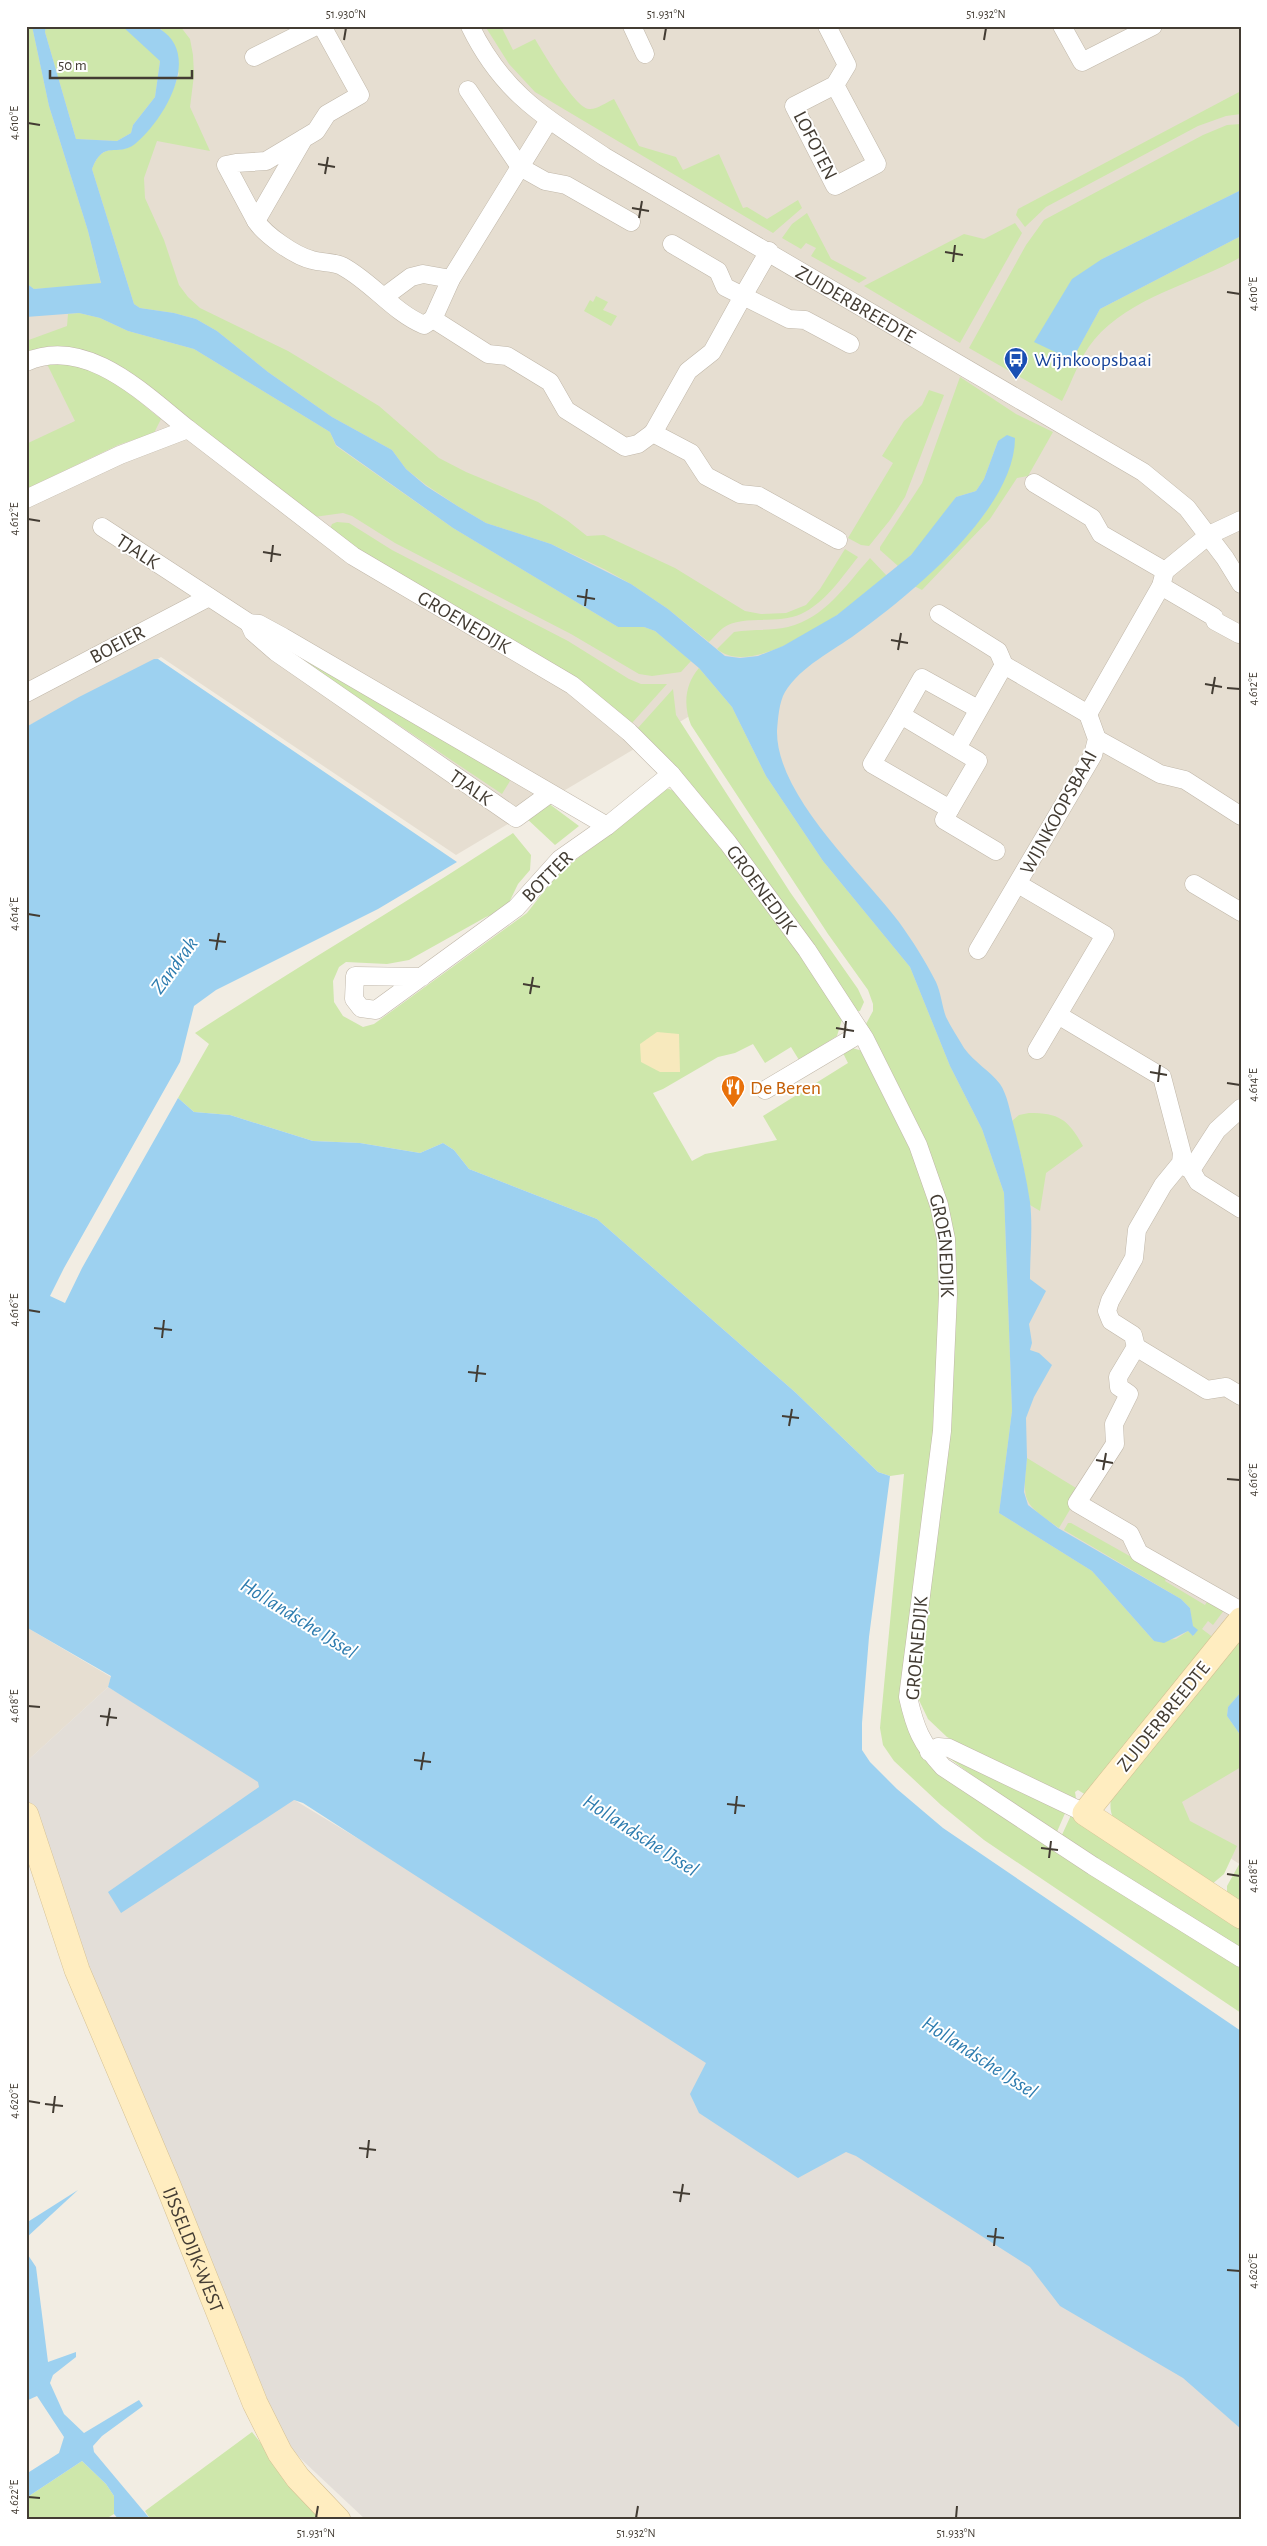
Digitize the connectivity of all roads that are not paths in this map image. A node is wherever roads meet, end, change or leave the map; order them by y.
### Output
1 (316, 26) edge
2 (322, 26) edge
3 (470, 26) edge
4 (632, 26) edge
5 (827, 26) edge
6 (1062, 26) edge
7 (1153, 26) edge
8 (645, 54) dead end
9 (254, 57) dead end
10 (836, 85) junction
11 (468, 90) dead end
12 (549, 120) junction
13 (304, 138) junction
14 (520, 167) junction
15 (256, 221) junction
16 (631, 222) dead end
17 (672, 244) dead end
18 (769, 251) junction
19 (450, 279) junction
20 (743, 296) junction
21 (384, 297) junction
22 (433, 319) junction
23 (850, 344) dead end
24 (26, 362) edge
25 (188, 429) junction
26 (652, 432) junction
27 (1034, 483) dead end
28 (26, 499) edge
29 (1241, 520) edge
30 (102, 527) dead end
31 (1208, 535) junction
32 (838, 540) dead end
33 (1163, 578) junction
34 (1241, 584) edge
35 (209, 597) junction
36 (939, 614) dead end
37 (249, 623) junction
38 (1239, 634) dead end
39 (1004, 665) junction
40 (26, 693) edge
41 (405, 709) junction
42 (978, 709) junction
43 (1088, 714) junction
44 (901, 716) junction
45 (392, 732) junction
46 (1097, 739) junction
47 (957, 748) junction
48 (671, 774) junction
49 (549, 794) junction
50 (950, 809) junction
51 (1241, 816) edge
52 (607, 826) junction
53 (996, 851) dead end
54 (1018, 884) junction
55 (1194, 884) dead end
56 (1241, 912) edge
57 (978, 950) dead end
58 (422, 977) dead end
59 (1058, 1015) junction
60 (861, 1033) junction
61 (1037, 1050) dead end
62 (766, 1090) dead end
63 (1241, 1108) edge
64 (1186, 1167) junction
65 (1241, 1209) edge
66 (1136, 1347) junction
67 (1241, 1396) edge
68 (1241, 1611) edge
69 (1241, 1620) edge
70 (929, 1752) junction
71 (1085, 1813) junction
72 (26, 1815) edge
73 (1241, 1916) edge
74 (1241, 1958) edge
75 (338, 2520) edge

1 - 9 street
2 - 13 street
3 - 12 street, ZUIDERBREEDTE
4 - 8 street
5 - 10 street
6 - 7 street
10 - 10 street, LOFOTEN
11 - 14 street
12 - 14 street
12 - 18 street, ZUIDERBREEDTE
13 - 15 street
13 - 15 street
14 - 16 street
14 - 19 street
15 - 21 street
17 - 20 street
18 - 20 street
18 - 31 street, ZUIDERBREEDTE
19 - 21 street
19 - 22 street
20 - 23 street
20 - 26 street
21 - 22 street
22 - 26 street
24 - 25 street, GROENEDIJK
25 - 28 street
25 - 48 street, GROENEDIJK
26 - 32 street
27 - 33 street
29 - 31 street
30 - 35 street, TJALK
31 - 33 street
31 - 34 street, ZUIDERBREEDTE
33 - 38 street
33 - 43 street
35 - 37 street, TJALK
35 - 40 street, BOEIER
36 - 39 street
37 - 41 street, TJALK
37 - 45 street, TJALK
39 - 42 street
39 - 43 street
41 - 45 street
41 - 49 street, TJALK
42 - 44 street
42 - 47 street
43 - 46 street, WIJNKOOPSBAAI
44 - 47 street
44 - 50 street
45 - 49 street, TJALK
46 - 51 street, WIJNKOOPSBAAI
46 - 54 street, WIJNKOOPSBAAI
47 - 50 street
48 - 52 street, BOTTER
48 - 60 street, GROENEDIJK
49 - 52 street, TJALK
50 - 53 street
52 - 58 street, BOTTER
54 - 57 street, WIJNKOOPSBAAI
54 - 59 street, WIJNKOOPSBAAI
55 - 56 street
59 - 61 street, WIJNKOOPSBAAI
59 - 64 street
60 - 62 street
60 - 70 street, GROENEDIJK
63 - 64 street
64 - 65 street
64 - 66 street
66 - 67 street
66 - 68 street
69 - 71 street, ZUIDERBREEDTE
70 - 71 street
70 - 74 street, GROENEDIJK
71 - 73 street
72 - 75 street, IJSSELDIJK-WEST

